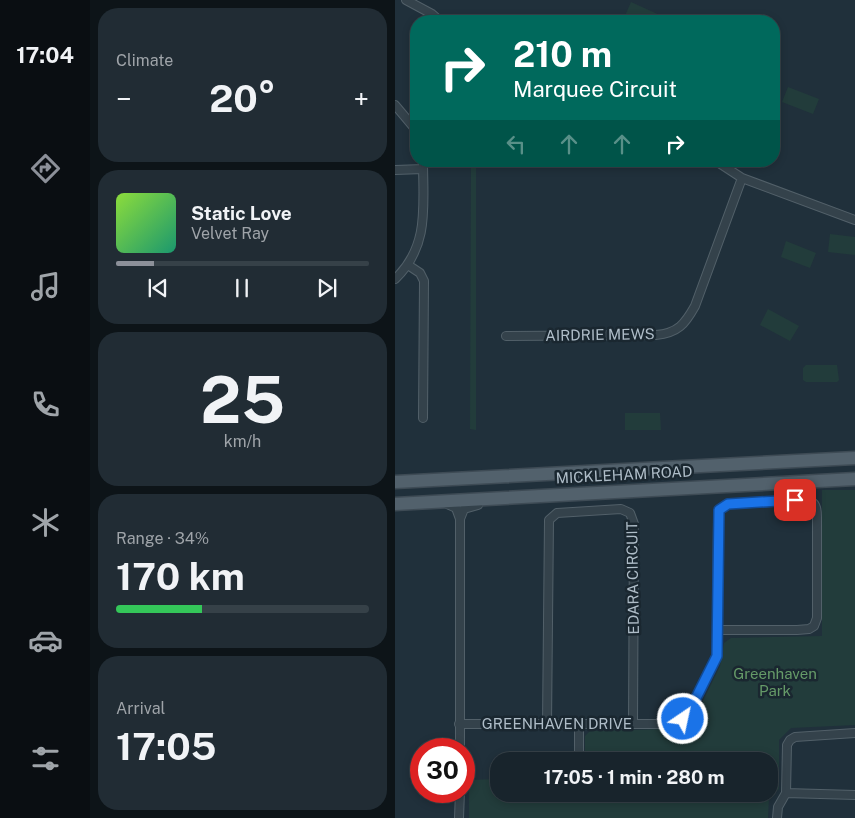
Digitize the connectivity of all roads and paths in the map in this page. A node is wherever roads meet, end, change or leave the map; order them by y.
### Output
1 (406, 0) edge
2 (433, 15) edge
3 (395, 105) edge
4 (410, 123) edge
5 (412, 167) edge
6 (423, 167) edge
7 (725, 167) edge
8 (395, 170) edge
9 (742, 178) junction
10 (855, 220) edge
11 (408, 265) junction
12 (395, 279) edge
13 (506, 336) dead end
14 (423, 418) dead end
15 (855, 458) edge
16 (820, 460) junction
17 (855, 479) edge
18 (395, 482) edge
19 (566, 495) junction
20 (435, 502) junction
21 (395, 504) edge
22 (460, 518) junction
23 (718, 630) junction
24 (579, 723) junction
25 (633, 723) junction
26 (459, 724) junction
27 (547, 724) junction
28 (855, 734) edge
29 (459, 738) edge
30 (579, 752) edge
31 (786, 793) junction
32 (855, 795) edge
33 (460, 803) edge
34 (459, 818) edge
35 (777, 818) edge

1 - 2 street
3 - 4 street
5 - 8 street
6 - 11 street
7 - 9 street
9 - 10 street
9 - 13 street, AIRDRIE MEWS
11 - 12 street
11 - 14 street
15 - 16 main road, MICKLEHAM ROAD
16 - 17 main road
16 - 18 main road, MICKLEHAM ROAD
17 - 19 main road, MICKLEHAM ROAD
19 - 20 main road, MICKLEHAM ROAD
19 - 22 street
20 - 21 main road, MICKLEHAM ROAD
20 - 22 street
22 - 26 street
23 - 23 street, GREENHAVEN DRIVE
23 - 25 street, GREENHAVEN DRIVE
24 - 25 street, GREENHAVEN DRIVE
24 - 27 street, GREENHAVEN DRIVE
24 - 30 street
25 - 27 street, EDARA CIRCUIT
26 - 27 street, GREENHAVEN DRIVE
26 - 29 street
28 - 31 street
31 - 32 street
31 - 35 street
33 - 34 street

